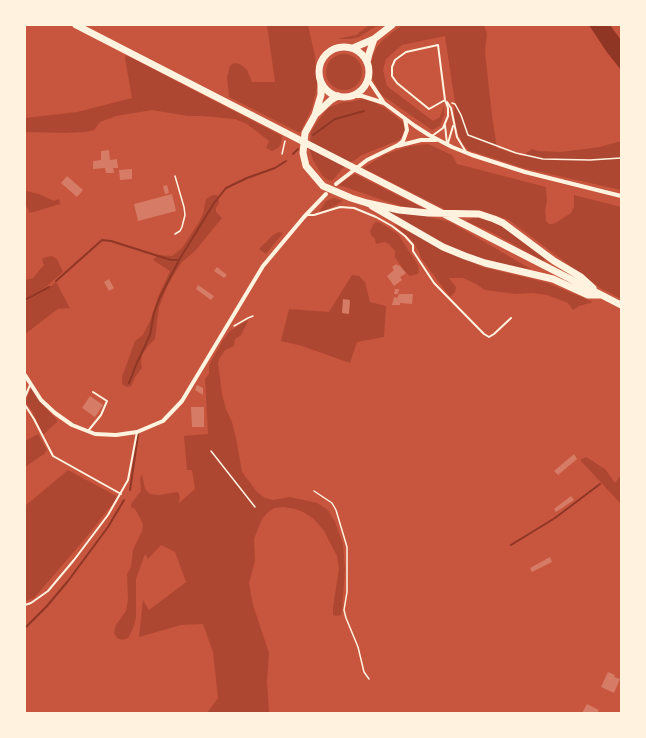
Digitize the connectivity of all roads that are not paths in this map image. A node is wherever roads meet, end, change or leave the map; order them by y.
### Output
1 (76, 25) edge
2 (392, 25) edge
3 (374, 39) junction
4 (353, 48) junction
5 (367, 62) junction
6 (368, 79) junction
7 (321, 83) junction
8 (338, 96) junction
9 (350, 96) junction
10 (445, 100) junction
11 (384, 103) junction
12 (315, 115) junction
13 (405, 119) junction
14 (445, 123) junction
15 (454, 125) junction
16 (432, 136) junction
17 (437, 140) junction
18 (447, 145) junction
19 (393, 147) junction
20 (467, 153) junction
21 (336, 184) dead end
22 (326, 194) dead end
23 (621, 196) edge
24 (367, 203) junction
25 (307, 214) junction
26 (603, 295) junction
27 (621, 305) edge
28 (511, 318) dead end
29 (25, 375) edge
30 (31, 384) junction
31 (93, 392) dead end
32 (25, 397) edge
33 (25, 405) edge
34 (88, 431) junction
35 (137, 432) junction
36 (121, 494) junction
37 (25, 605) edge

1 - 26 main road
2 - 3 main road
3 - 4 main road
3 - 5 main road
4 - 5 main road
4 - 7 main road
5 - 6 main road
6 - 9 main road
6 - 11 street
7 - 8 main road
7 - 12 main road
8 - 9 main road
8 - 12 main road
9 - 11 street
10 - 10 lane
10 - 14 lane
10 - 15 lane
11 - 13 street
12 - 24 main road
13 - 16 street
13 - 19 street
14 - 16 lane
14 - 18 lane
15 - 18 lane
15 - 20 lane
16 - 17 street
17 - 18 street
17 - 19 street
18 - 20 street
19 - 21 street
20 - 23 street
22 - 25 street
24 - 26 main road
24 - 26 main road
25 - 28 lane
25 - 35 street
26 - 27 main road
29 - 30 street
30 - 32 lane
30 - 34 street
31 - 34 lane
33 - 36 lane
34 - 35 street
35 - 36 lane
36 - 37 lane

